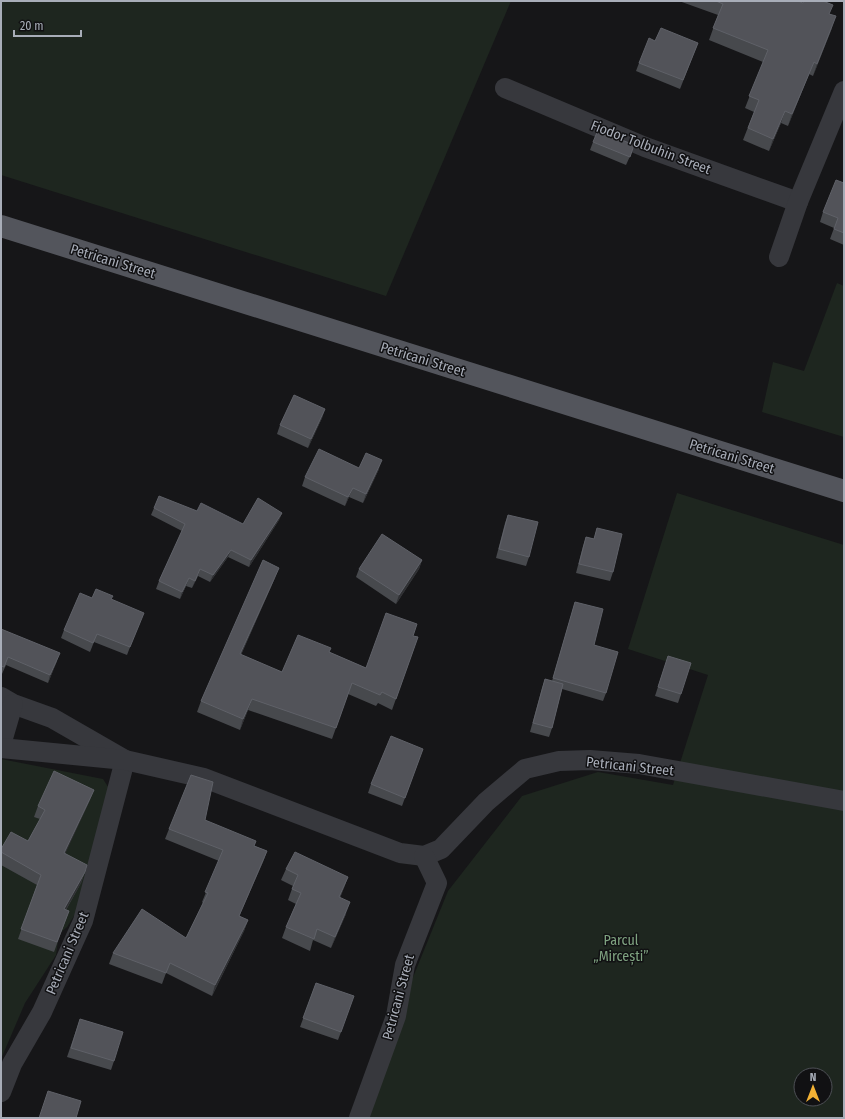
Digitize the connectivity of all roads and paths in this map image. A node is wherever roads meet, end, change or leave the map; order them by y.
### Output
1 (505, 88) dead end
2 (844, 91) edge
3 (798, 202) junction
4 (1, 226) edge
5 (779, 257) dead end
6 (844, 492) edge
7 (7, 700) edge
8 (1, 744) edge
9 (1, 748) edge
10 (125, 760) junction
11 (844, 801) edge
12 (424, 856) junction
13 (1, 1092) edge
14 (359, 1118) edge

1 - 3 street, Fiodor Tolbuhin Street
2 - 3 street
3 - 5 street
4 - 6 main road, Petricani Street
7 - 8 street
7 - 10 street
9 - 10 street
10 - 12 street
10 - 13 street, Petricani Street
11 - 12 street, Petricani Street
12 - 14 street, Petricani Street

